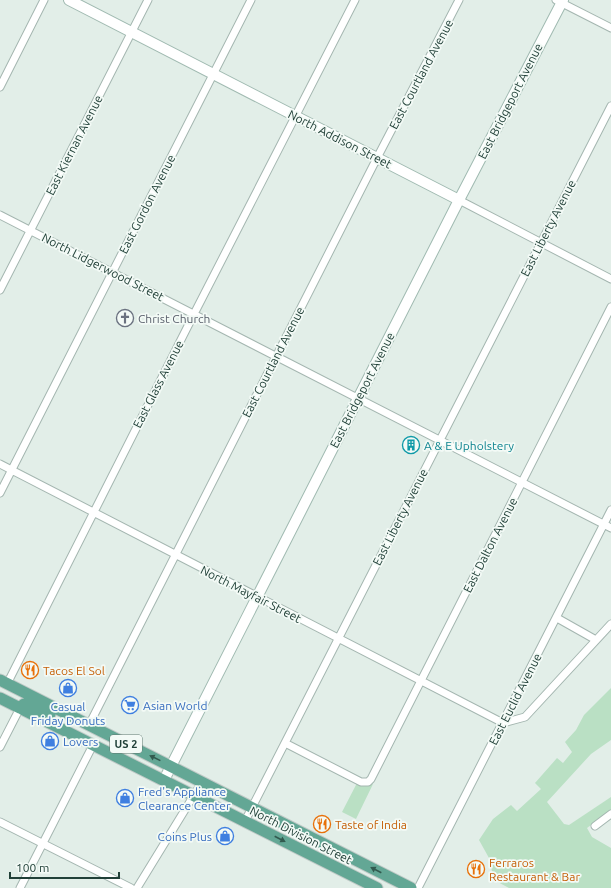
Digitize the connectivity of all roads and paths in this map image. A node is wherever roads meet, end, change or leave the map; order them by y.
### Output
1 (44, 0) edge
2 (69, 0) edge
3 (148, 0) edge
4 (251, 0) edge
5 (355, 0) edge
6 (459, 0) edge
7 (560, 1) edge
8 (611, 28) edge
9 (131, 32) junction
10 (213, 74) junction
11 (0, 87) edge
12 (611, 106) edge
13 (295, 116) junction
14 (377, 158) junction
15 (459, 200) junction
16 (0, 215) edge
17 (30, 230) junction
18 (540, 243) junction
19 (112, 272) junction
20 (611, 279) edge
21 (0, 290) edge
22 (611, 306) edge
23 (194, 314) junction
24 (276, 356) junction
25 (358, 398) junction
26 (439, 440) junction
27 (0, 464) edge
28 (12, 470) junction
29 (522, 482) junction
30 (0, 493) edge
31 (611, 510) edge
32 (94, 513) junction
33 (604, 524) junction
34 (611, 528) edge
35 (175, 555) junction
36 (257, 597) junction
37 (556, 618) junction
38 (611, 624) edge
39 (338, 639) junction
40 (596, 640) junction
41 (421, 682) junction
42 (2, 685) edge
43 (0, 698) edge
44 (20, 708) junction
45 (72, 717) junction
46 (503, 723) junction
47 (88, 725) junction
48 (285, 743) junction
49 (93, 745) junction
50 (0, 747) edge
51 (171, 766) junction
52 (164, 780) junction
53 (202, 782) junction
54 (194, 795) junction
55 (252, 808) junction
56 (611, 814) edge
57 (245, 821) junction
58 (0, 822) edge
59 (595, 826) dead end
60 (43, 844) junction
61 (20, 888) edge
62 (132, 888) edge
63 (137, 888) edge
64 (377, 888) edge
65 (411, 888) edge
66 (418, 888) edge

1 - 11 street
2 - 9 street, North Addison Street
3 - 9 street, East Kiernan Avenue
4 - 10 street, East Gordon Avenue
5 - 13 street, East Glass Avenue
6 - 14 street, East Courtland Avenue
7 - 8 street
7 - 15 street, East Bridgeport Avenue
9 - 10 street, North Addison Street
9 - 17 street, East Kiernan Avenue
10 - 13 street, North Addison Street
10 - 19 street, East Gordon Avenue
12 - 18 street, East Liberty Avenue
13 - 14 street, North Addison Street
13 - 23 street, East Glass Avenue
14 - 15 street, North Addison Street
14 - 24 street, East Courtland Avenue
15 - 18 street, North Addison Street
15 - 25 street, East Bridgeport Avenue
16 - 17 street, North Lidgerwood Street
17 - 19 street, North Lidgerwood Street
17 - 21 street, East Kiernan Avenue
18 - 20 street, North Addison Street
18 - 26 street, East Liberty Avenue
19 - 23 street, North Lidgerwood Street
19 - 28 street, East Gordon Avenue
22 - 29 street, East Dalton Avenue
23 - 24 street, North Lidgerwood Street
23 - 32 street, East Glass Avenue
24 - 25 street, North Lidgerwood Street
24 - 35 street, East Courtland Avenue
25 - 26 street, North Lidgerwood Street
25 - 36 street, East Bridgeport Avenue
26 - 29 street, North Lidgerwood Street
26 - 39 street, East Liberty Avenue
27 - 28 street, North Mayfair Street
28 - 30 street, East Gordon Avenue
28 - 32 street, North Mayfair Street
29 - 33 street, North Lidgerwood Street
29 - 41 street, East Dalton Avenue
31 - 33 street, East Euclid Avenue
32 - 35 street, North Mayfair Street
32 - 42 street, East Glass Avenue
33 - 34 street, North Lidgerwood Street
33 - 37 street, East Euclid Avenue
35 - 36 street, North Mayfair Street
35 - 47 street, East Courtland Avenue
36 - 39 street, North Mayfair Street
36 - 51 street, East Bridgeport Avenue
37 - 40 street
37 - 46 street, East Euclid Avenue
38 - 40 street
39 - 41 street, North Mayfair Street
39 - 48 street, East Liberty Avenue
40 - 46 street
41 - 46 street, North Mayfair Street
41 - 48 street, East Dalton Avenue
42 - 45 main road, North Division Street / US 2
43 - 44 main road, North Division Street / US 2
44 - 45 main road
44 - 49 main road, North Division Street / US 2
44 - 50 street
45 - 47 main road, North Division Street / US 2
46 - 66 street, East Euclid Avenue
51 -> 47 main road, North Division Street / US 2
48 - 55 street, East Liberty Avenue
49 - 52 main road, North Division Street / US 2
49 - 60 street
51 - 52 street, East Bridgeport Avenue
51 - 53 main road, North Division Street / US 2
52 - 54 main road, North Division Street / US 2
53 - 54 street
53 - 55 main road, North Division Street / US 2
54 - 57 main road, North Division Street / US 2
54 - 63 street
55 - 57 street, East Liberty Avenue
65 -> 55 main road, North Division Street / US 2
56 - 59 street
57 -> 64 main road, North Division Street / US 2
58 - 60 street
60 - 61 street
60 - 62 street

